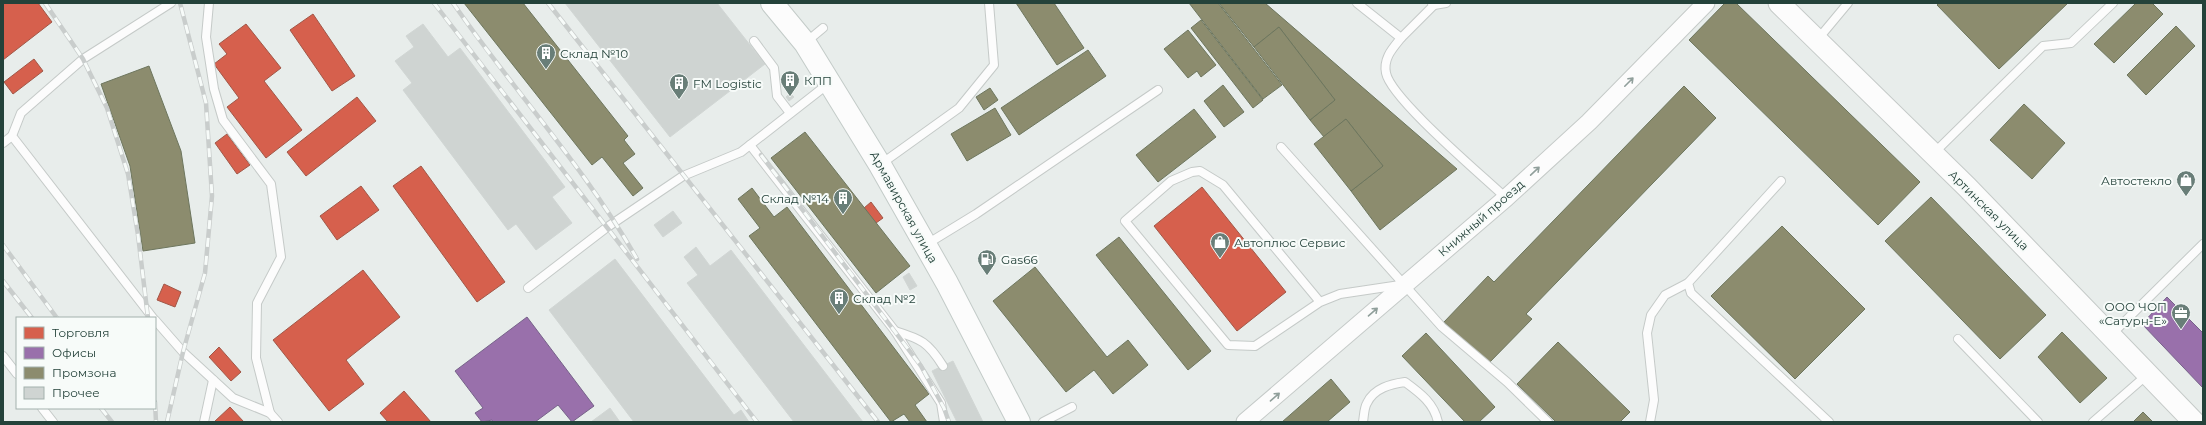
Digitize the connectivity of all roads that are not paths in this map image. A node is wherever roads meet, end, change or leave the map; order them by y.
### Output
1 (171, 3) edge
2 (208, 3) edge
3 (772, 3) edge
4 (988, 3) edge
5 (1357, 3) edge
6 (1446, 3) edge
7 (1706, 3) edge
8 (1779, 3) edge
9 (1848, 3) edge
10 (2113, 3) edge
11 (1433, 4) edge
12 (823, 28) dead end
13 (1402, 38) junction
14 (1818, 39) junction
15 (754, 41) dead end
16 (805, 43) junction
17 (830, 82) junction
18 (1158, 90) dead end
19 (790, 113) junction
20 (12, 136) junction
21 (3, 143) edge
22 (750, 145) junction
23 (1281, 146) dead end
24 (1934, 154) junction
25 (880, 165) junction
26 (1781, 181) dead end
27 (1506, 198) junction
28 (2203, 244) edge
29 (924, 246) junction
30 (1688, 283) junction
31 (1404, 285) junction
32 (528, 288) dead end
33 (1320, 302) junction
34 (152, 317) edge
35 (156, 321) edge
36 (895, 331) junction
37 (2111, 335) junction
38 (1958, 339) dead end
39 (3, 356) edge
40 (943, 366) dead end
41 (16, 373) edge
42 (2148, 374) junction
43 (213, 380) junction
44 (1072, 406) dead end
45 (43, 409) edge
46 (270, 413) junction
47 (53, 422) edge
48 (204, 422) edge
49 (278, 422) edge
50 (944, 422) edge
51 (1019, 422) edge
52 (1043, 422) edge
53 (1245, 422) edge
54 (1363, 422) edge
55 (1438, 422) edge
56 (1548, 422) edge
57 (1650, 422) edge
58 (1829, 422) edge
59 (2038, 422) edge
60 (2093, 422) edge
61 (2194, 422) edge

1 - 20 lane
2 - 46 lane
3 - 16 main road, Армавирская улица
4 - 25 lane
5 - 13 lane
6 - 11 lane
27 -> 7 street, Книжный проезд
8 - 14 street, Артинская улица
9 - 14 lane
10 - 24 lane
11 - 13 lane
12 - 16 lane
13 - 27 lane
14 - 24 street, Артинская улица
15 - 19 lane
16 - 17 main road, Армавирская улица
17 - 19 lane
17 - 25 main road, Армавирская улица
18 - 29 lane
19 - 22 lane
20 - 21 lane
20 - 34 lane
22 - 32 lane
22 - 36 lane
23 - 31 lane
24 - 37 street, Артинская улица
25 - 29 main road, Армавирская улица
26 - 30 lane
27 - 31 street, Книжный проезд
28 - 37 lane
29 - 51 main road, Армавирская улица
30 - 57 lane
30 - 58 lane
31 - 33 lane
53 -> 31 street, Книжный проезд
31 - 56 lane
33 - 33 lane
35 - 43 lane
36 - 40 lane
36 - 50 lane
37 - 42 street, Артинская улица
38 - 59 lane
39 - 41 lane
42 - 60 lane
42 - 61 street, Артинская улица
43 - 46 lane
43 - 48 lane
44 - 52 lane
45 - 47 lane
46 - 49 lane
54 - 55 lane

